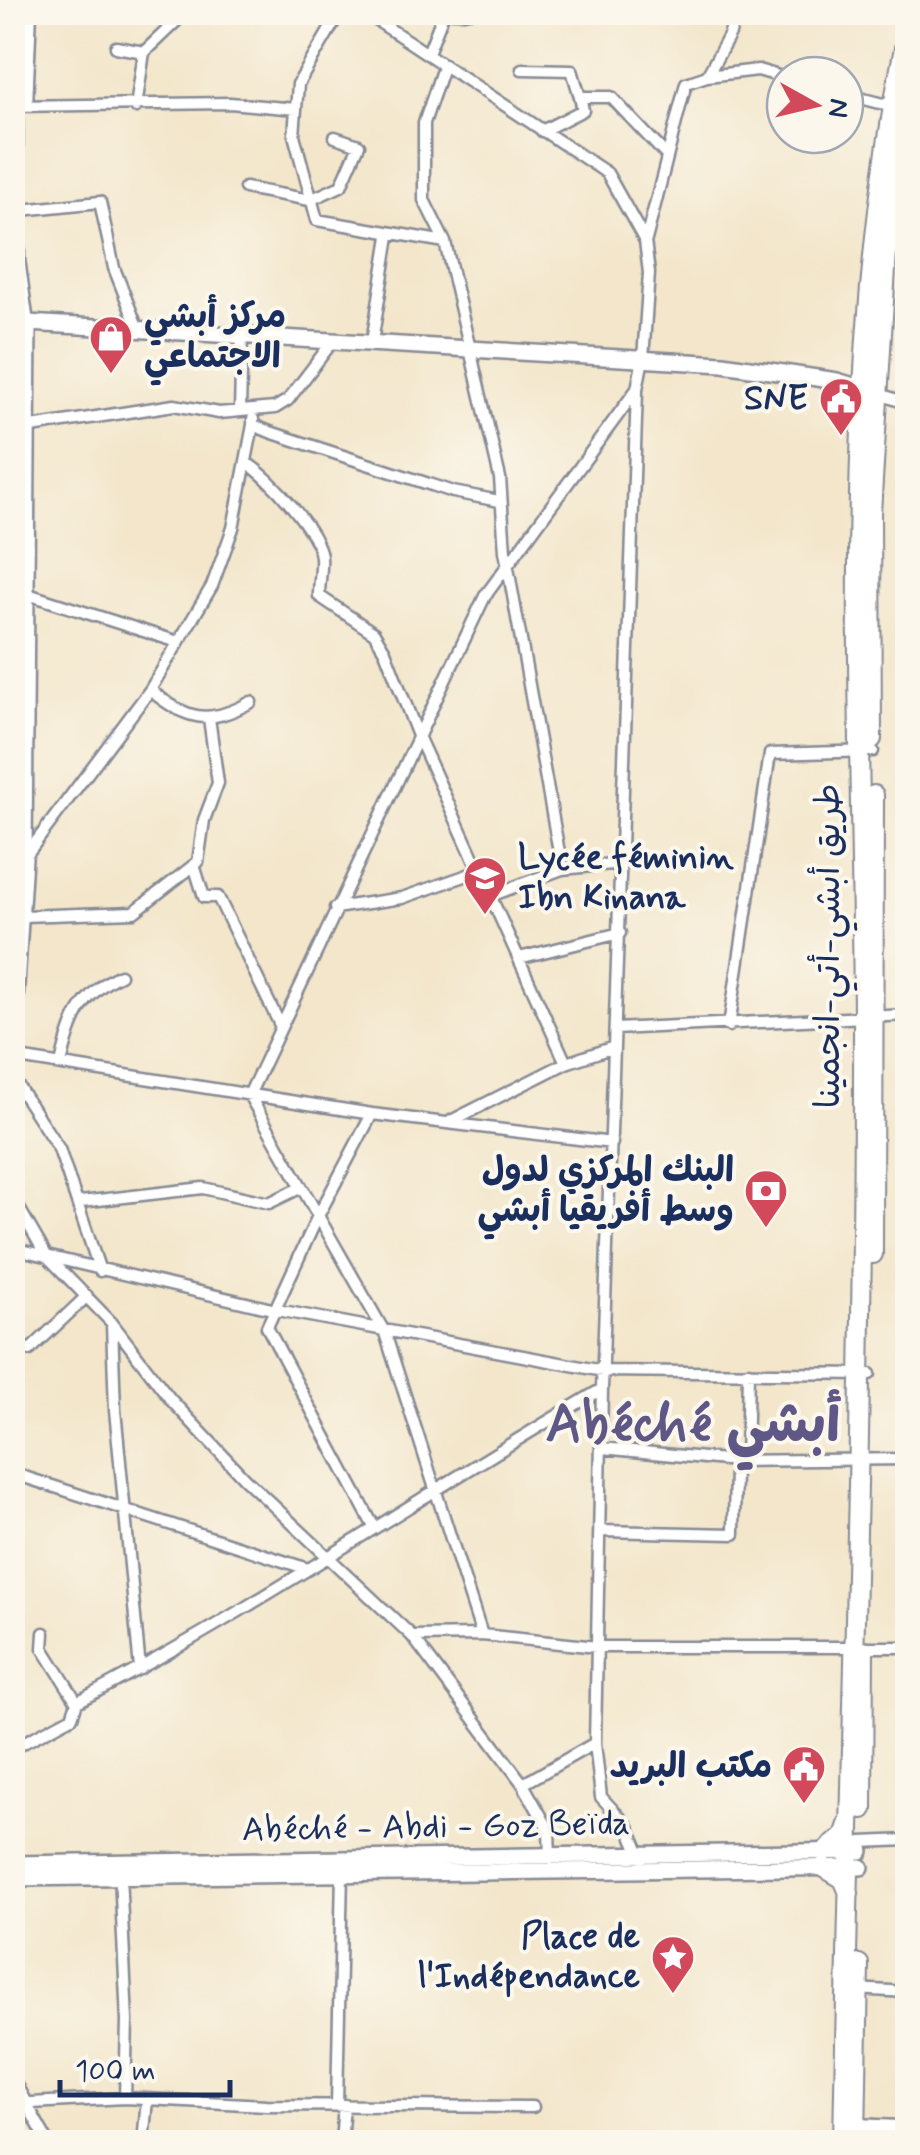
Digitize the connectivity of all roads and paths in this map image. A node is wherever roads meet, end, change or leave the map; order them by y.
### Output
1 (31, 12) edge
2 (186, 12) edge
3 (340, 12) edge
4 (364, 12) edge
5 (444, 12) edge
6 (453, 12) edge
7 (470, 12) edge
8 (759, 12) edge
9 (735, 14) edge
10 (908, 29) edge
11 (116, 47) dead end
12 (144, 52) junction
13 (428, 53) junction
14 (444, 64) junction
15 (522, 69) dead end
16 (765, 72) edge
17 (707, 76) junction
18 (908, 96) edge
19 (580, 98) junction
20 (865, 99) edge
21 (19, 106) edge
22 (891, 106) junction
23 (136, 107) junction
24 (296, 108) junction
25 (542, 131) junction
26 (335, 137) dead end
27 (667, 156) junction
28 (244, 188) dead end
29 (310, 200) junction
30 (21, 210) junction
31 (389, 236) junction
32 (445, 242) junction
33 (645, 242) junction
34 (16, 258) edge
35 (20, 323) edge
36 (138, 328) junction
37 (242, 334) junction
38 (333, 340) junction
39 (372, 342) junction
40 (468, 349) junction
41 (642, 359) junction
42 (638, 389) junction
43 (872, 391) junction
44 (908, 404) edge
45 (254, 411) junction
46 (240, 412) junction
47 (253, 425) junction
48 (20, 430) edge
49 (248, 464) junction
50 (498, 501) junction
51 (510, 560) junction
52 (19, 591) edge
53 (178, 642) junction
54 (19, 660) edge
55 (150, 690) junction
56 (251, 702) dead end
57 (209, 718) junction
58 (418, 736) junction
59 (867, 752) junction
60 (18, 777) edge
61 (24, 858) junction
62 (622, 863) junction
63 (194, 865) junction
64 (562, 869) junction
65 (482, 870) junction
66 (493, 894) junction
67 (335, 908) junction
68 (22, 916) junction
69 (620, 933) junction
70 (519, 958) junction
71 (120, 976) dead end
72 (908, 1014) edge
73 (869, 1016) junction
74 (280, 1024) junction
75 (729, 1026) junction
76 (615, 1029) junction
77 (614, 1047) junction
78 (12, 1049) edge
79 (12, 1057) edge
80 (566, 1063) junction
81 (61, 1064) junction
82 (12, 1077) edge
83 (249, 1095) junction
84 (372, 1114) junction
85 (450, 1121) junction
86 (612, 1143) junction
87 (300, 1188) junction
88 (12, 1196) edge
89 (80, 1202) junction
90 (316, 1218) junction
91 (12, 1248) edge
92 (46, 1255) junction
93 (100, 1271) junction
94 (87, 1296) junction
95 (272, 1309) junction
96 (112, 1323) junction
97 (385, 1332) junction
98 (12, 1342) edge
99 (603, 1371) junction
100 (748, 1372) junction
101 (864, 1374) junction
102 (602, 1388) junction
103 (602, 1448) junction
104 (862, 1459) junction
105 (908, 1459) edge
106 (741, 1461) junction
107 (12, 1473) edge
108 (436, 1486) junction
109 (126, 1513) junction
110 (374, 1527) junction
111 (600, 1531) junction
112 (329, 1557) junction
113 (308, 1569) junction
114 (44, 1633) dead end
115 (482, 1634) junction
116 (412, 1636) junction
117 (597, 1647) junction
118 (858, 1647) junction
119 (908, 1647) edge
120 (140, 1670) junction
121 (77, 1702) junction
122 (595, 1742) junction
123 (12, 1749) edge
124 (523, 1784) junction
125 (851, 1817) junction
126 (908, 1840) edge
127 (856, 1856) junction
128 (824, 1859) junction
129 (642, 1862) junction
130 (550, 1863) junction
131 (12, 1864) edge
132 (373, 1864) junction
133 (342, 1871) junction
134 (120, 1874) junction
135 (12, 1878) edge
136 (849, 1893) junction
137 (852, 1989) junction
138 (908, 1992) edge
139 (12, 2078) edge
140 (125, 2098) junction
141 (147, 2100) junction
142 (19, 2104) edge
143 (341, 2106) junction
144 (533, 2106) dead end
145 (12, 2127) edge
146 (908, 2129) edge
147 (850, 2134) edge
148 (12, 2137) edge
149 (20, 2142) edge
150 (48, 2142) edge
151 (143, 2142) edge
152 (341, 2142) edge

1 - 21 street
2 - 12 street
3 - 24 street
4 - 13 street
5 - 13 street
6 - 7 street
8 - 9 street
9 - 17 street
10 - 22 highway
11 - 12 street
12 - 23 street
13 - 14 street
14 - 25 street
14 - 32 street
15 - 19 street
16 - 17 street
17 - 27 street
18 - 43 highway
19 - 25 street
19 - 27 street
20 - 22 street
21 - 23 street
21 - 30 street
22 - 43 highway
23 - 24 street
24 - 29 street
25 - 33 street
26 - 29 street
27 - 33 street
28 - 29 street
29 - 31 street
30 - 34 street
30 - 36 street
31 - 32 street
31 - 39 street
32 - 40 street
33 - 41 street
34 - 35 street
35 - 36 street
35 - 48 street
36 - 37 street
37 - 38 street
37 - 46 street
38 - 39 street
38 - 45 street
39 - 40 street
40 - 41 street
40 - 50 street
41 - 42 street
41 - 43 street
42 - 51 street
42 - 62 street
43 - 44 street
43 - 59 highway
45 - 46 street
45 - 47 street
46 - 48 street
47 - 49 street
47 - 50 street
48 - 52 street
49 - 53 street
49 - 58 street
50 - 51 street
51 - 58 street
51 - 64 street
52 - 53 street
52 - 54 street
53 - 55 street
54 - 60 street
55 - 57 street
55 - 61 street
56 - 57 street
57 - 63 street
58 - 65 street
58 - 67 street
59 - 73 highway
59 - 75 street
60 - 61 street
61 - 68 street
62 - 64 street
62 - 69 street
63 - 68 street
63 - 74 street
64 - 66 street
65 - 66 street
65 - 67 street
66 - 70 street
67 - 74 street
68 - 78 street
69 - 70 street
69 - 76 street
70 - 80 street
71 - 81 street
72 - 73 street
73 - 75 street
73 - 101 highway
74 - 83 street
75 - 76 street
76 - 77 street
77 - 80 street
77 - 86 street
79 - 81 street
80 - 85 street
81 - 83 street
82 - 89 street
83 - 84 street
83 - 87 street
84 - 85 street
84 - 90 street
85 - 86 street
86 - 99 street
87 - 89 street
87 - 90 street
88 - 92 street
89 - 93 street
90 - 95 street
90 - 97 street
91 - 92 street
92 - 93 street
92 - 94 street
93 - 95 street
94 - 96 street
94 - 98 street
95 - 97 street
95 - 110 street
96 - 109 street
96 - 112 street
97 - 99 street
97 - 108 street
99 - 100 street
99 - 102 street
100 - 101 street
100 - 106 street
101 - 104 highway
102 - 103 street
102 - 108 street
103 - 106 street
103 - 111 street
104 - 105 street
104 - 106 street
104 - 118 highway
106 - 111 street
107 - 109 street
108 - 110 street
108 - 115 street
109 - 113 street
109 - 120 street
110 - 112 street
111 - 117 street
112 - 113 street
112 - 116 street
113 - 120 street
114 - 121 street
115 - 116 street
115 - 117 street
116 - 124 street
117 - 118 street
117 - 122 street
118 - 119 street
118 - 125 highway
118 - 127 highway
120 - 121 street
121 - 123 street
122 - 124 street
122 - 129 street
124 - 130 street
125 - 127 highway
125 - 128 highway
126 - 127 street
127 - 128 street, Abéché - Abdi - Goz Beïda
127 - 136 highway
127 - 137 highway
128 - 129 street, Abéché - Abdi - Goz Beïda
128 - 129 street
128 - 136 highway
129 - 130 street
130 - 132 street
131 - 132 street, Abéché - Abdi - Goz Beïda
132 - 133 street
133 - 134 street
133 - 143 street
134 - 135 street
134 - 140 street
136 - 137 highway
137 - 138 street
137 - 147 highway
139 - 142 street
140 - 141 street
140 - 142 street
141 - 143 street
141 - 151 street
142 - 150 street
143 - 144 street
143 - 152 street
145 - 149 street
146 - 147 street
148 - 149 street

